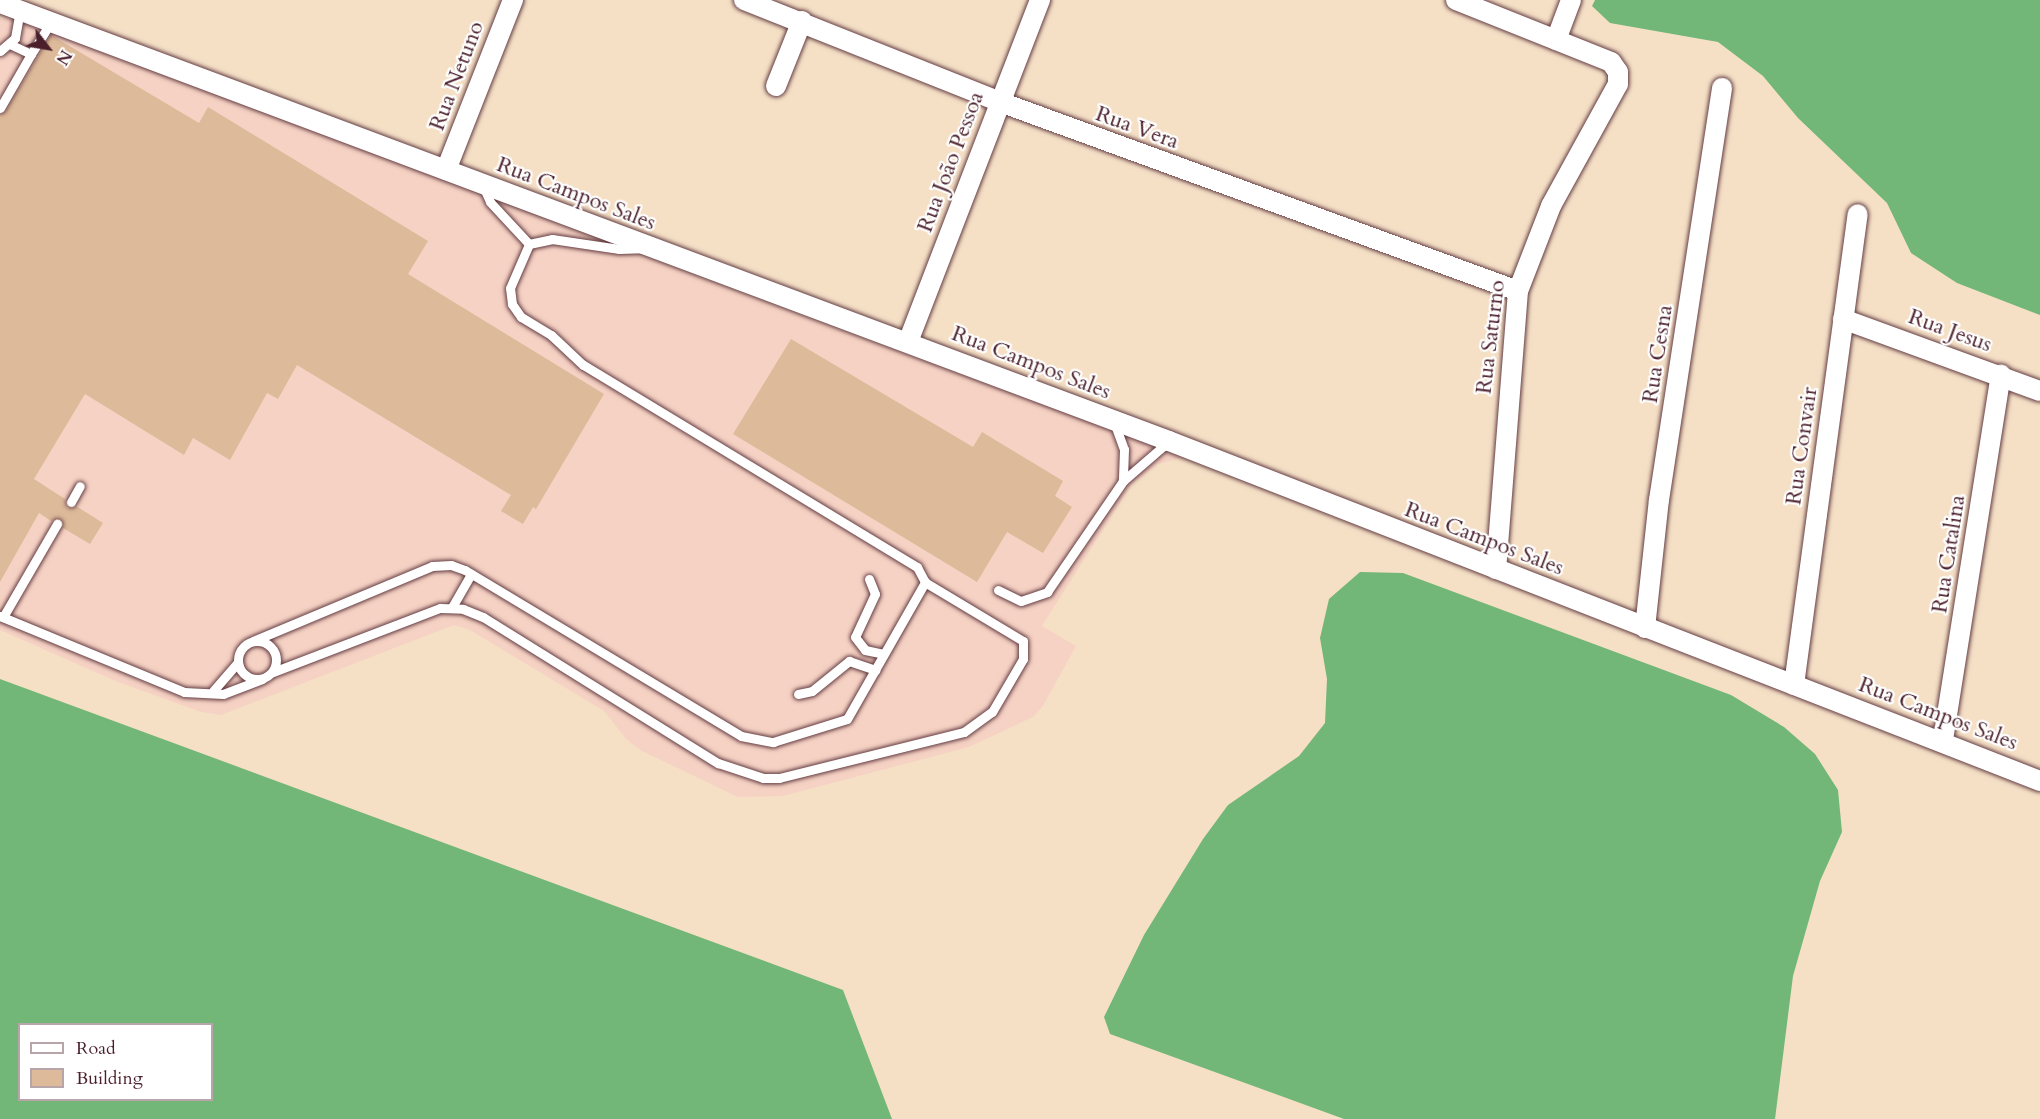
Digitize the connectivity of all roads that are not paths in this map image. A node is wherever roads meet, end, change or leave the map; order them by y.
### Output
1 (513, 0) edge
2 (744, 0) edge
3 (1040, 0) edge
4 (1456, 0) edge
5 (1571, 0) edge
6 (0, 3) edge
7 (20, 10) junction
8 (52, 20) junction
9 (802, 21) junction
10 (1556, 40) junction
11 (10, 44) junction
12 (0, 51) edge
13 (32, 54) junction
14 (777, 86) dead end
15 (1722, 88) dead end
16 (1000, 102) junction
17 (0, 108) edge
18 (446, 170) junction
19 (482, 184) junction
20 (1858, 214) dead end
21 (529, 244) junction
22 (647, 247) junction
23 (1518, 291) junction
24 (1843, 319) junction
25 (908, 342) junction
26 (2001, 375) junction
27 (2040, 391) edge
28 (1113, 420) junction
29 (1169, 441) junction
30 (1123, 481) junction
31 (80, 486) dead end
32 (71, 502) dead end
33 (57, 524) dead end
34 (1496, 570) junction
35 (471, 574) junction
36 (869, 579) dead end
37 (925, 582) junction
38 (998, 590) dead end
39 (452, 607) junction
40 (1, 616) edge
41 (1646, 628) junction
42 (253, 641) junction
43 (884, 654) junction
44 (238, 662) junction
45 (875, 670) junction
46 (273, 672) junction
47 (262, 679) junction
48 (1794, 684) junction
49 (213, 692) junction
50 (798, 694) dead end
51 (1943, 741) junction
52 (2040, 781) edge

1 - 18 street, Rua Netuno
2 - 9 street, Rua Vera
3 - 16 street, Rua João Pessoa
4 - 10 street
5 - 10 street
6 - 7 street, Rua Campos Sales
7 - 8 street, Rua Campos Sales
7 - 11 lane
8 - 13 lane
8 - 18 street, Rua Campos Sales
9 - 14 street
9 - 16 street, Rua Vera
10 - 23 street, Rua Saturno
11 - 12 lane
11 - 13 lane
13 - 17 lane
15 - 41 street, Rua Cesna
16 - 23 street, Rua Vera
16 - 25 street, Rua João Pessoa
18 - 19 street, Rua Campos Sales
19 - 21 lane
19 - 22 street, Rua Campos Sales
20 - 24 street, Rua Convair
21 - 22 lane
21 - 37 lane
22 - 25 street, Rua Campos Sales
23 - 34 street, Rua Saturno
24 - 26 street, Rua Jesus
24 - 48 street, Rua Convair
25 - 28 street, Rua Campos Sales
26 - 27 street, Rua Jesus
26 - 51 street, Rua Catalina
28 - 29 street, Rua Campos Sales
28 - 30 lane
29 - 30 lane
29 - 34 street, Rua Campos Sales
30 - 38 lane
31 - 32 lane
33 - 40 lane
34 - 41 street, Rua Campos Sales
35 - 39 lane
35 - 42 lane
35 - 45 lane
36 - 43 lane
37 - 39 lane
37 - 43 lane
39 - 46 lane
40 - 49 lane
41 - 48 street, Rua Campos Sales
42 - 44 lane
42 - 46 lane
43 - 45 lane
44 - 47 lane
44 - 49 lane
45 - 50 lane
46 - 47 lane
47 - 49 lane
48 - 51 street, Rua Campos Sales
51 - 52 street, Rua Campos Sales

